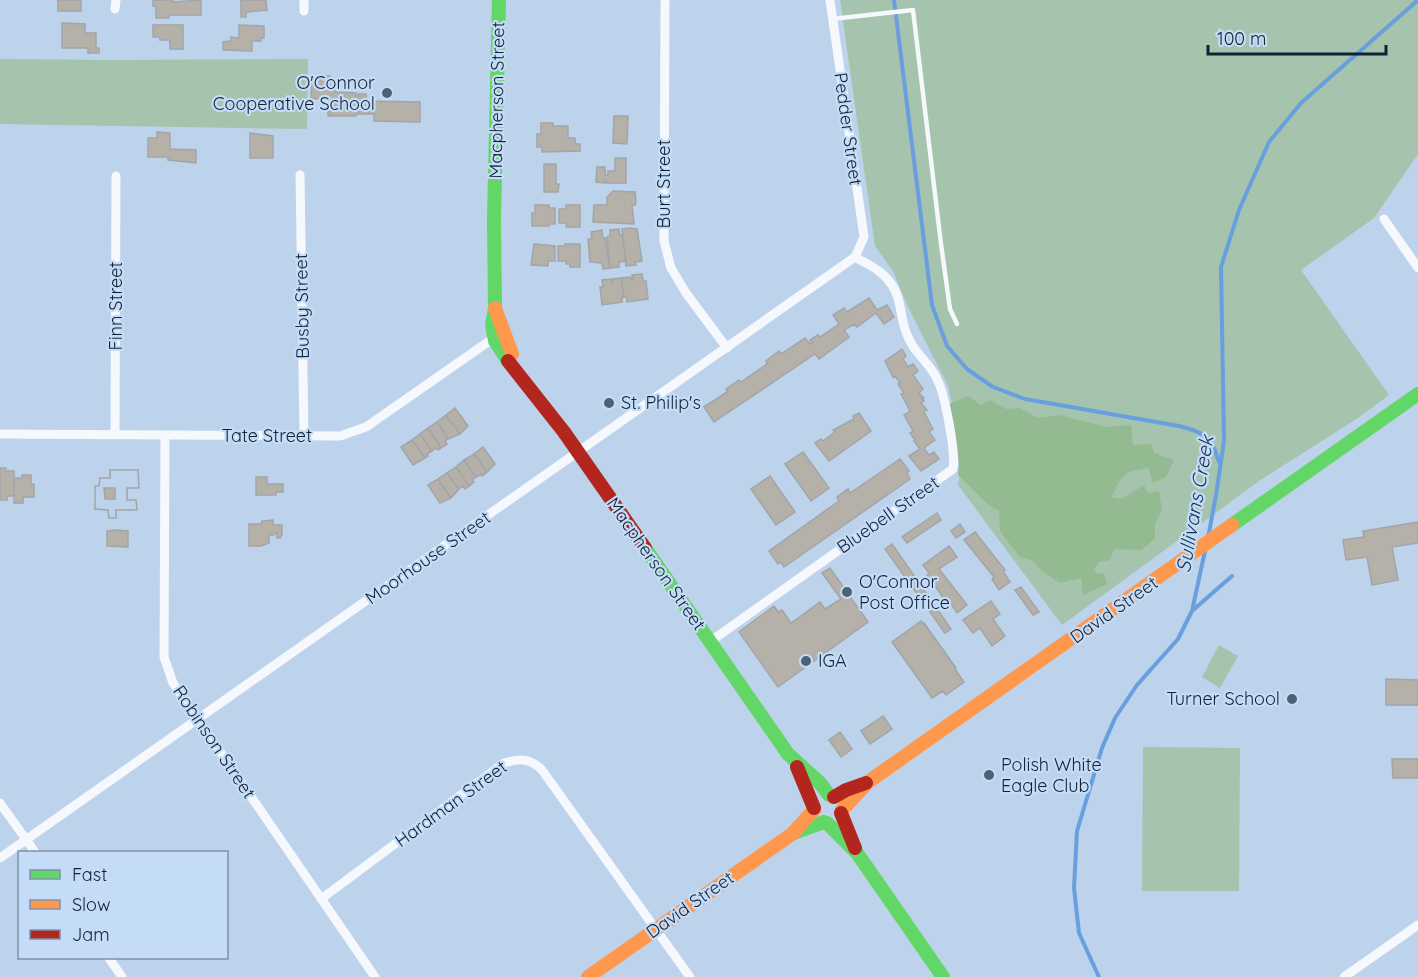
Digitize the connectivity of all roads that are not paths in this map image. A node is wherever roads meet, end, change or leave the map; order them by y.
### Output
1 (304, 0) edge
2 (499, 0) edge
3 (665, 0) edge
4 (830, 0) edge
5 (304, 11) dead end
6 (832, 19) junction
7 (300, 175) dead end
8 (116, 176) dead end
9 (1384, 219) dead end
10 (941, 244) junction
11 (934, 245) dead end
12 (855, 257) junction
13 (1418, 268) edge
14 (957, 324) dead end
15 (498, 335) junction
16 (727, 348) junction
17 (1418, 394) edge
18 (0, 434) edge
19 (115, 435) junction
20 (165, 435) junction
21 (304, 436) junction
22 (578, 453) junction
23 (711, 641) junction
24 (198, 720) junction
25 (795, 762) junction
26 (868, 782) junction
27 (831, 796) junction
28 (0, 803) edge
29 (814, 809) junction
30 (842, 812) junction
31 (826, 823) junction
32 (792, 834) junction
33 (26, 840) junction
34 (34, 851) edge
35 (857, 853) junction
36 (0, 858) edge
37 (321, 899) junction
38 (1418, 925) edge
39 (657, 929) junction
40 (110, 959) edge
41 (122, 977) edge
42 (375, 977) edge
43 (588, 977) edge
44 (690, 977) edge
45 (943, 977) edge
46 (1344, 977) edge

1 - 5 street
2 - 15 street, Macpherson Street
3 - 16 street, Burt Street
4 - 6 street, Pedder Street
6 - 10 lane
6 - 12 street, Pedder Street
7 - 21 street, Busby Street
8 - 19 street, Finn Street
9 - 13 street
10 - 11 lane
10 - 14 lane
12 - 16 street, Moorhouse Street
12 - 23 street, Bluebell Street
15 - 21 street, Tate Street
15 - 22 street, Macpherson Street
16 - 22 street, Moorhouse Street
17 - 26 street, David Street
18 - 19 street, Tate Street
19 - 20 street, Tate Street
20 - 21 street, Tate Street
20 - 24 street, Robinson Street
22 - 23 street, Macpherson Street
22 - 24 street, Moorhouse Street
23 - 25 street, Macpherson Street
24 - 33 street, Moorhouse Street
24 - 37 street, Robinson Street
25 - 27 street, Macpherson Street
25 - 29 street, Macpherson Street
26 - 27 street, David Street
26 - 30 street, David Street
27 - 29 street
27 - 30 street
28 - 33 street
29 - 31 street
29 - 32 street, David Street
30 - 31 street
30 - 35 street
31 - 32 street, David Street
31 - 35 street
32 - 39 street, David Street
33 - 34 street
33 - 36 street, Moorhouse Street
35 - 45 street
37 - 39 street, Hardman Street
37 - 42 street, Robinson Street
38 - 46 street
39 - 43 street, David Street
39 - 44 street, Hardman Street
40 - 41 street

